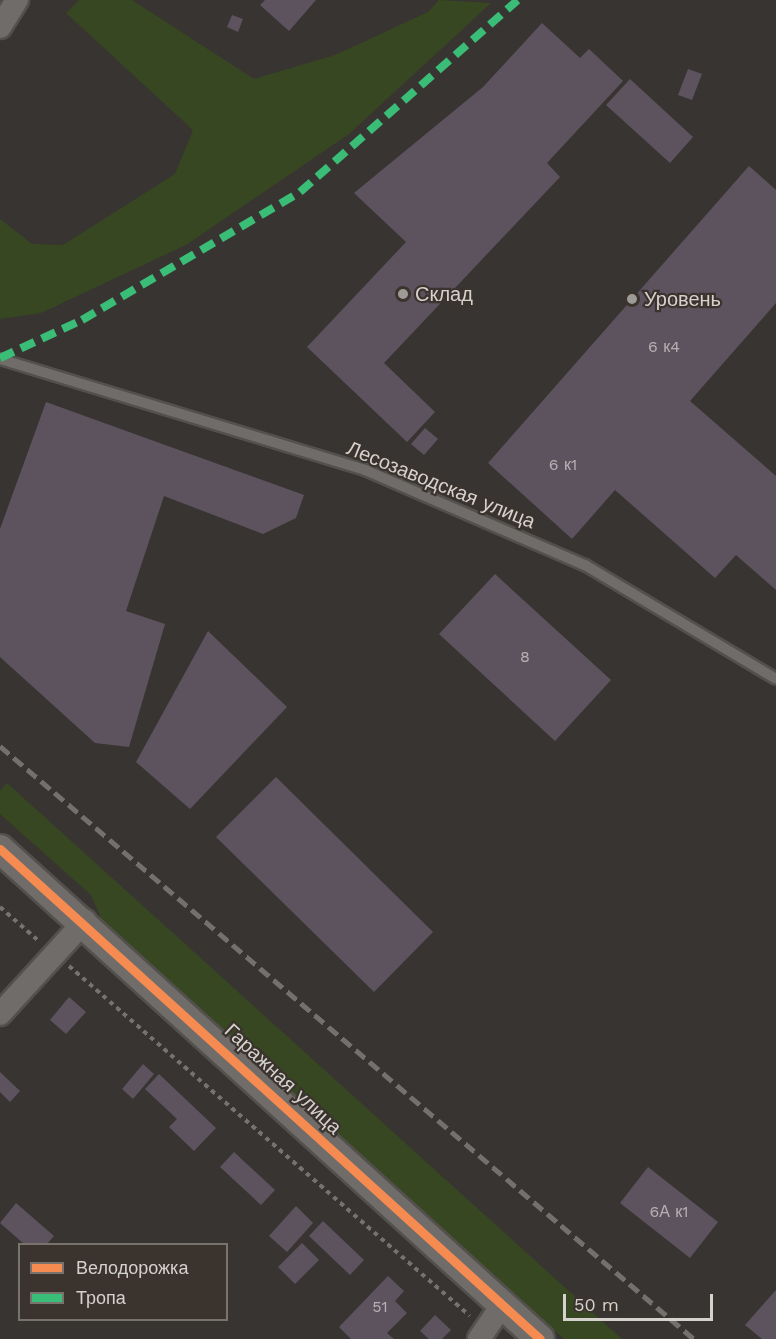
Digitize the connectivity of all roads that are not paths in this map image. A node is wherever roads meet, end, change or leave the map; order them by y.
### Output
1 (17, 0) edge
2 (0, 27) edge
3 (0, 359) edge
4 (776, 679) edge
5 (0, 849) edge
6 (85, 921) junction
7 (0, 1014) edge
8 (502, 1305) junction
9 (483, 1335) edge
10 (540, 1339) edge

1 - 2 street
3 - 4 lane, Лесозаводская улица
5 - 6 street, Гаражная улица
6 - 7 street
6 - 8 street, Гаражная улица
8 - 9 street
8 - 10 street, Гаражная улица

